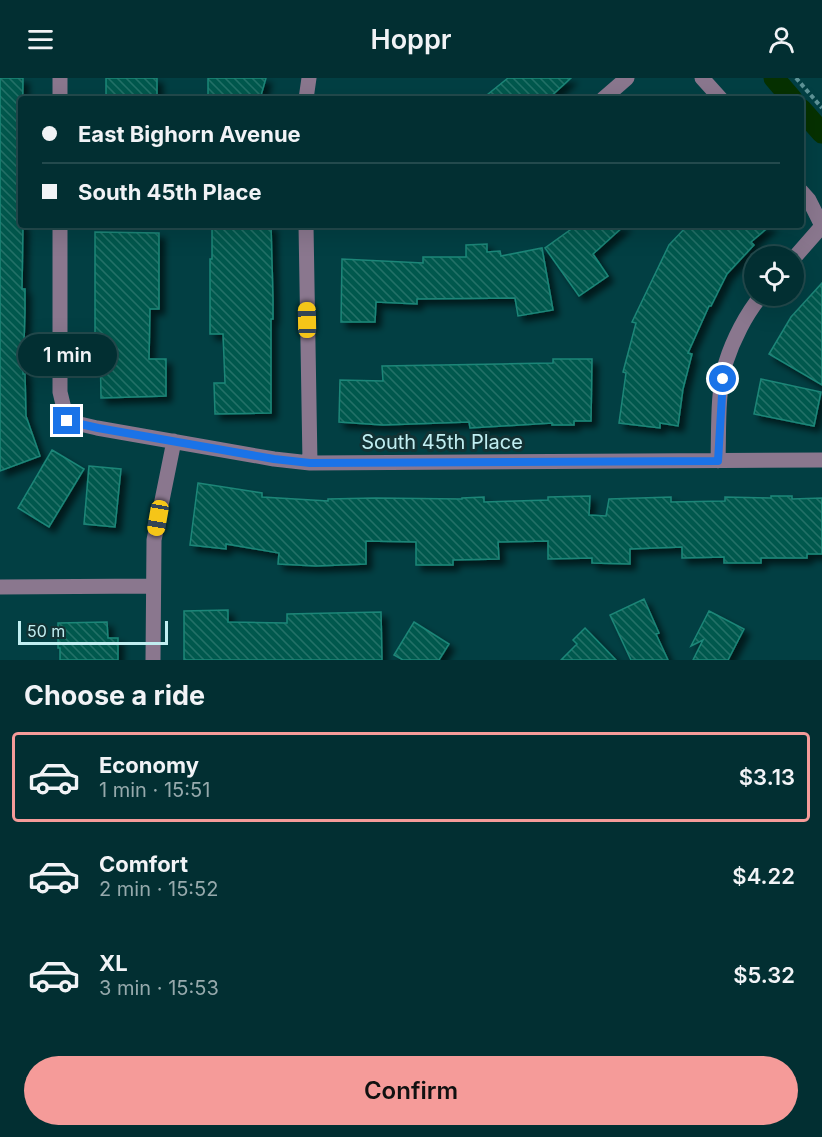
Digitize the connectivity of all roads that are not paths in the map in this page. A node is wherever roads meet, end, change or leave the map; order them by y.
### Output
1 (60, 78) edge
2 (309, 78) edge
3 (627, 78) edge
4 (702, 78) edge
5 (60, 96) edge
6 (306, 96) edge
7 (606, 96) edge
8 (718, 96) edge
9 (804, 194) edge
10 (60, 228) edge
11 (306, 228) edge
12 (804, 247) edge
13 (753, 306) edge
14 (174, 441) junction
15 (822, 460) edge
16 (718, 461) junction
17 (310, 463) junction
18 (153, 586) junction
19 (0, 587) edge
20 (153, 660) edge

1 - 5 street
2 - 6 street
3 - 7 street
4 - 8 street
9 - 12 street
10 - 14 street, South 45th Place
11 - 17 street
13 - 16 street
14 - 17 street, South 45th Place
14 - 18 street
15 - 16 street, South 45th Place
16 - 17 street, South 45th Place
18 - 19 street
18 - 20 street

